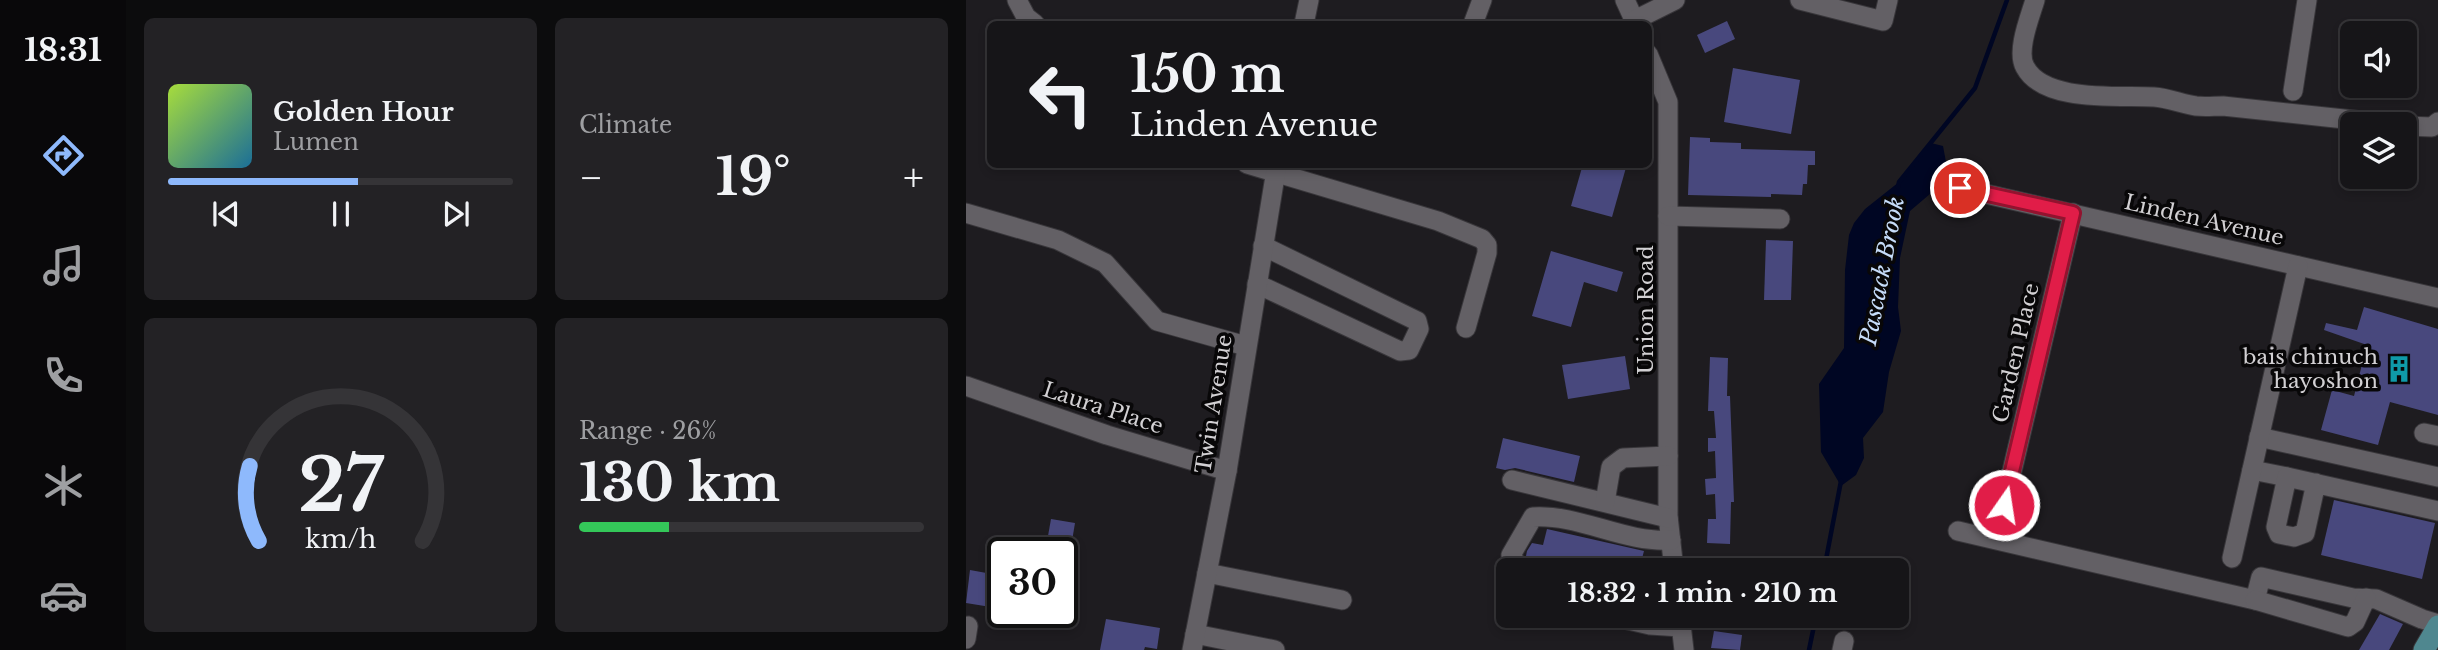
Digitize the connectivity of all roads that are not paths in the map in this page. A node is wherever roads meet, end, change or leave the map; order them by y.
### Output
1 (1017, 0) edge
2 (1309, 0) edge
3 (1482, 0) edge
4 (1625, 0) edge
5 (1675, 0) edge
6 (1800, 0) edge
7 (1888, 0) edge
8 (2035, 0) edge
9 (2307, 0) edge
10 (1031, 21) edge
11 (1305, 21) edge
12 (1474, 21) edge
13 (1636, 21) edge
14 (1638, 21) edge
15 (1652, 64) edge
16 (2293, 91) dead end
17 (2340, 119) edge
18 (2438, 122) edge
19 (2417, 126) edge
20 (1277, 169) edge
21 (1960, 188) dead end
22 (966, 213) edge
23 (2073, 213) junction
24 (1668, 216) junction
25 (1780, 219) dead end
26 (1264, 246) junction
27 (2298, 265) junction
28 (1257, 285) junction
29 (2438, 298) edge
30 (1466, 328) dead end
31 (1246, 346) junction
32 (966, 386) edge
33 (2259, 437) junction
34 (1668, 456) junction
35 (2252, 470) junction
36 (1227, 471) junction
37 (2287, 477) junction
38 (2438, 477) edge
39 (1511, 480) dead end
40 (2316, 483) junction
41 (1605, 502) junction
42 (2004, 505) dead end
43 (2438, 511) edge
44 (1668, 518) junction
45 (1958, 531) dead end
46 (1671, 540) junction
47 (1513, 558) edge
48 (1673, 558) edge
49 (2232, 558) dead end
50 (1207, 573) junction
51 (2366, 598) junction
52 (1342, 600) dead end
53 (2255, 600) junction
54 (2438, 625) edge
55 (1681, 628) edge
56 (1194, 642) edge
57 (1275, 650) edge
58 (1684, 650) edge
59 (2424, 650) edge

1 - 10 street
2 - 11 street
3 - 12 street
4 - 13 street
5 - 14 street
6 - 7 street
8 - 17 street
9 - 16 street
15 - 24 street, Union Road
18 - 19 street
20 - 26 street, Twin Avenue
20 - 30 street
21 - 23 street, Linden Avenue
22 - 31 street
23 - 27 street, Linden Avenue
23 - 42 street, Garden Place
24 - 25 street
24 - 34 street, Union Road
26 - 28 street, Twin Avenue
26 - 28 street
27 - 29 street, Linden Avenue
27 - 33 street
28 - 31 street, Twin Avenue
31 - 36 street, Twin Avenue
32 - 36 street, Laura Place
33 - 35 street
33 - 38 street
34 - 41 street
34 - 44 street, Union Road
35 - 37 street
35 - 49 street
36 - 50 street, Twin Avenue
37 - 40 street
37 - 40 street
39 - 41 street
40 - 43 street
41 - 44 street
44 - 46 street, Union Road
45 - 53 street
46 - 47 street
46 - 48 street, Union Road
50 - 52 street
50 - 56 street, Twin Avenue
51 - 53 street
51 - 53 street
51 - 54 street
54 - 59 main road
55 - 58 street
56 - 57 street

